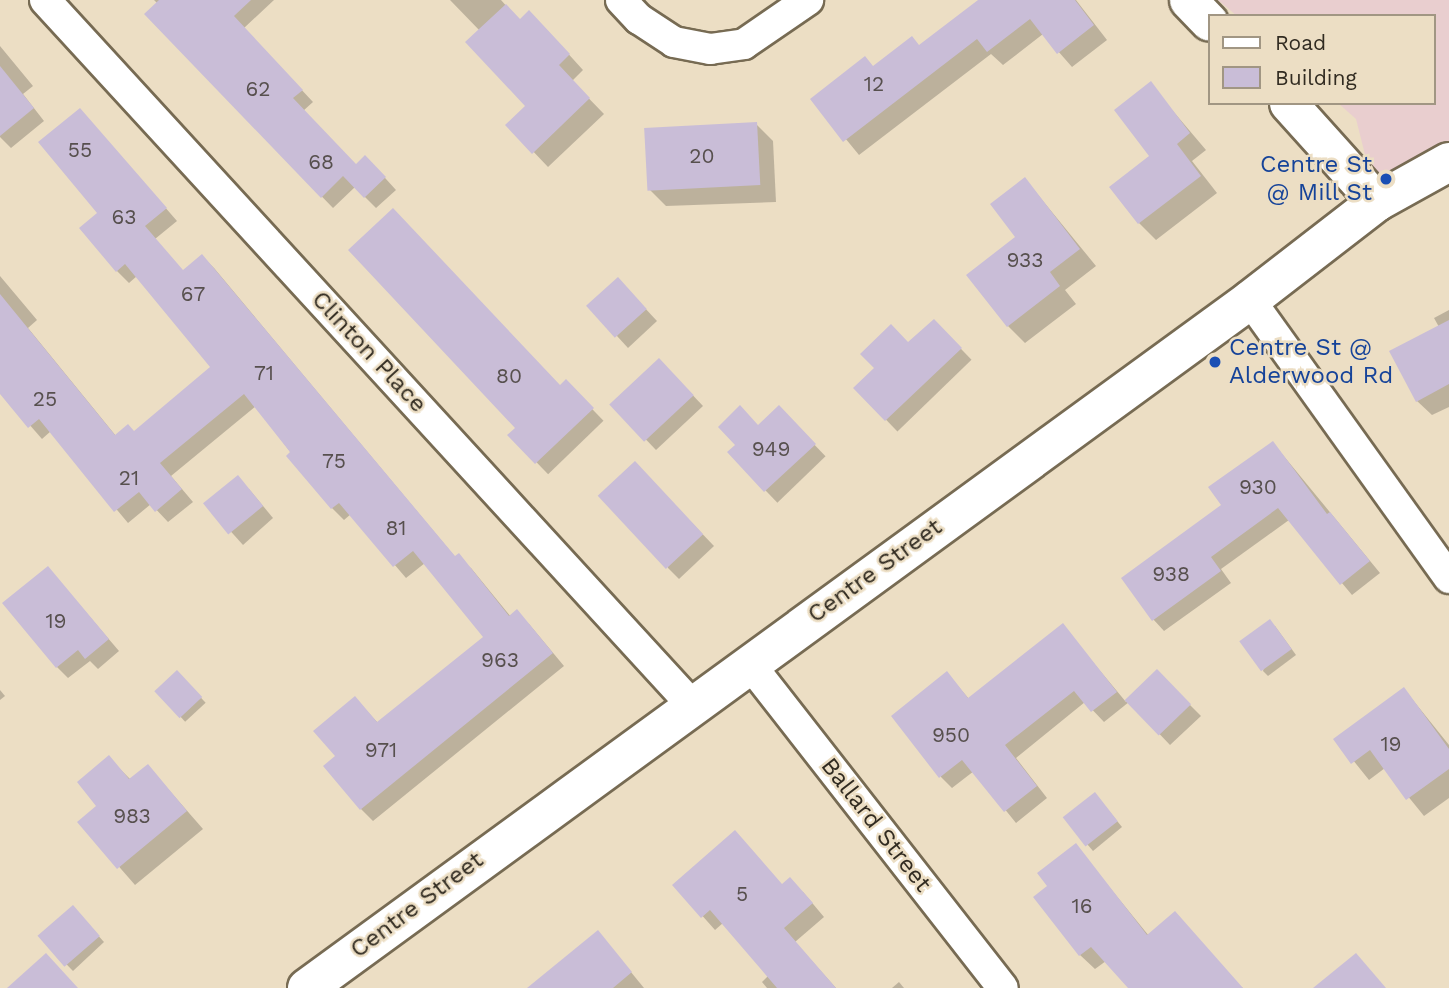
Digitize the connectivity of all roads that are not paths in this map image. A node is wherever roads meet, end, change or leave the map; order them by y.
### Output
1 (46, 0) edge
2 (621, 0) edge
3 (808, 0) edge
4 (1188, 0) edge
5 (1208, 21) edge
6 (1290, 105) edge
7 (1449, 162) edge
8 (1377, 202) junction
9 (1250, 300) junction
10 (1449, 578) edge
11 (749, 663) junction
12 (692, 705) junction
13 (307, 988) edge
14 (1003, 988) edge

1 - 12 street, Clinton Place
2 - 3 street
4 - 5 street
6 - 8 street
7 - 8 main road, Centre Street
8 - 9 main road, Centre Street
9 - 10 street
9 - 11 main road, Centre Street
11 - 12 main road, Centre Street
11 - 14 street, Ballard Street
12 - 13 main road, Centre Street

